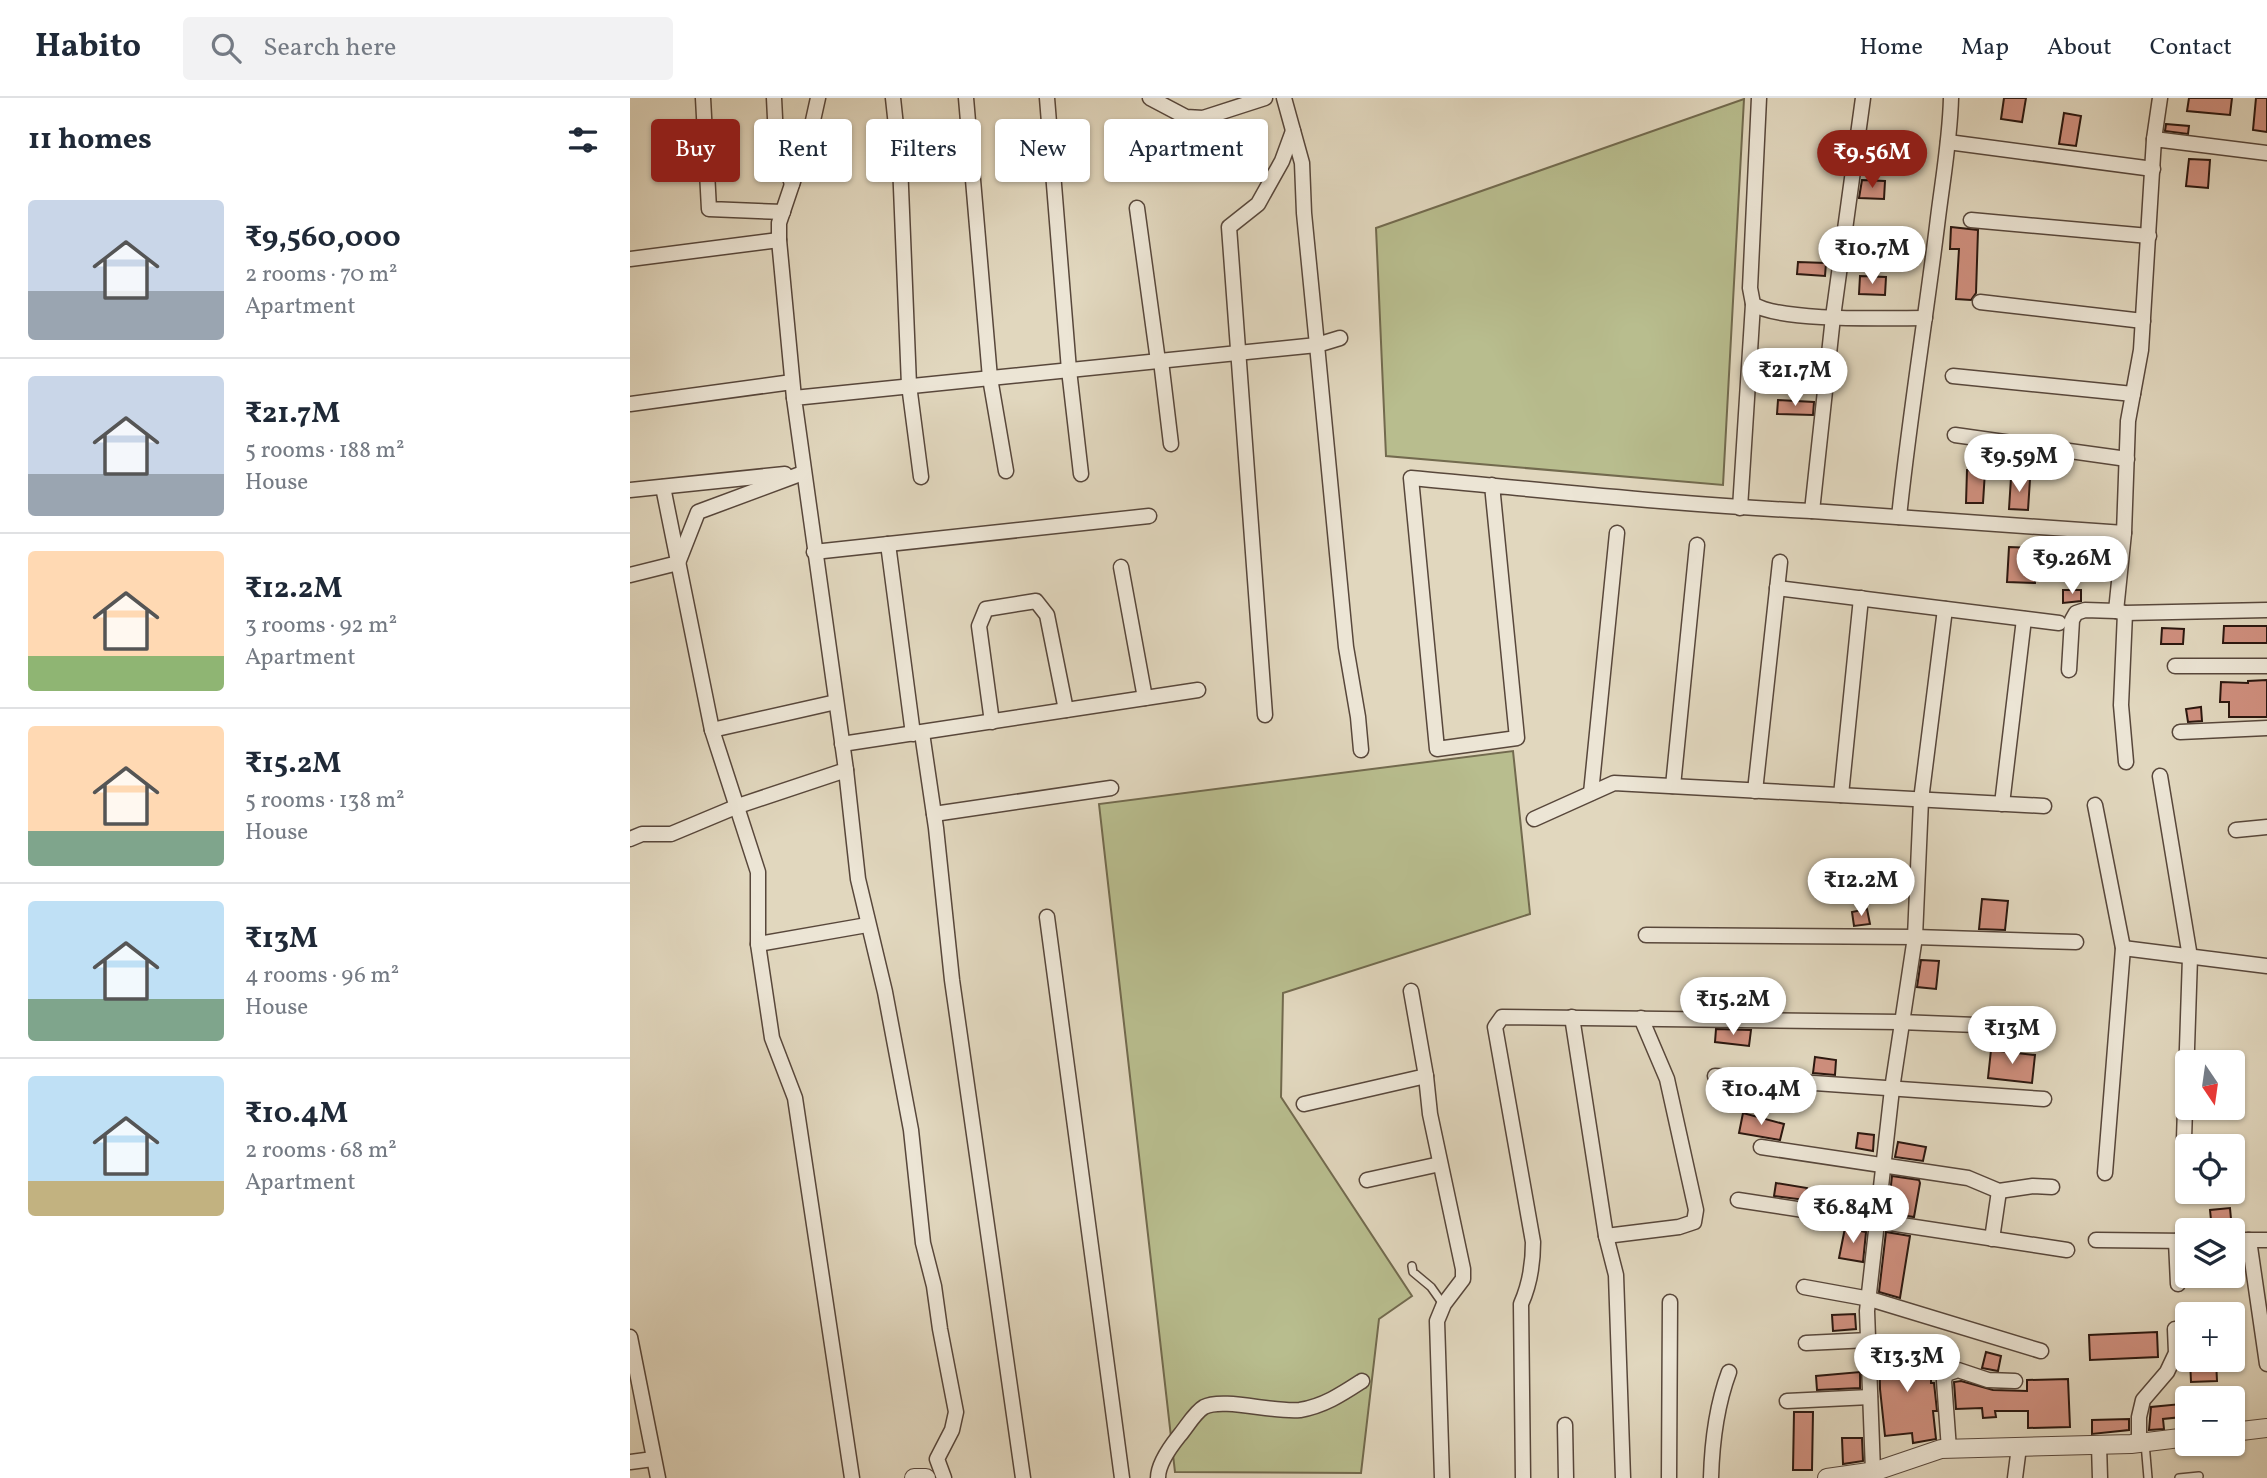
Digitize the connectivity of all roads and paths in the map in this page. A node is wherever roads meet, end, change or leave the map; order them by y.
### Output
1 (703, 98) edge
2 (774, 98) edge
3 (818, 98) edge
4 (893, 98) edge
5 (966, 98) edge
6 (1047, 98) edge
7 (1150, 98) edge
8 (1265, 98) edge
9 (1284, 98) edge
10 (1759, 98) edge
11 (1863, 98) edge
12 (1951, 98) edge
13 (2160, 98) edge
14 (1293, 131) junction
15 (2154, 139) junction
16 (1948, 142) junction
17 (2267, 153) edge
18 (2152, 169) junction
19 (792, 184) junction
20 (1137, 208) dead end
21 (783, 212) junction
22 (1971, 220) dead end
23 (2148, 236) junction
24 (779, 240) junction
25 (630, 259) edge
26 (1980, 302) dead end
27 (1753, 304) junction
28 (1833, 317) junction
29 (1925, 318) junction
30 (2143, 321) junction
31 (1340, 338) dead end
32 (1317, 345) junction
33 (1238, 353) junction
34 (1159, 361) junction
35 (1069, 370) junction
36 (1952, 376) dead end
37 (990, 378) junction
38 (792, 382) junction
39 (909, 385) junction
40 (2133, 394) junction
41 (794, 398) junction
42 (630, 404) edge
43 (1955, 435) dead end
44 (1171, 444) dead end
45 (2127, 459) junction
46 (1006, 471) dead end
47 (803, 473) junction
48 (1081, 474) dead end
49 (921, 477) dead end
50 (1492, 485) junction
51 (663, 486) junction
52 (630, 490) edge
53 (1740, 508) junction
54 (1812, 511) junction
55 (1149, 516) dead end
56 (1899, 517) junction
57 (1617, 533) dead end
58 (2124, 533) junction
59 (888, 544) junction
60 (1697, 545) dead end
61 (814, 552) junction
62 (1780, 562) dead end
63 (678, 563) junction
64 (1121, 567) dead end
65 (630, 575) edge
66 (1777, 588) junction
67 (1861, 598) junction
68 (1945, 609) junction
69 (2267, 610) edge
70 (2121, 612) junction
71 (2024, 619) junction
72 (2059, 623) dead end
73 (2175, 666) dead end
74 (2267, 666) edge
75 (2069, 670) dead end
76 (1198, 690) dead end
77 (1145, 698) junction
78 (836, 702) junction
79 (1066, 710) junction
80 (1265, 715) dead end
81 (992, 722) junction
82 (2267, 728) edge
83 (712, 730) junction
84 (2180, 732) dead end
85 (918, 733) junction
86 (842, 744) junction
87 (1361, 750) dead end
88 (2126, 762) dead end
89 (846, 770) junction
90 (2160, 776) dead end
91 (1673, 786) junction
92 (1111, 788) dead end
93 (1755, 790) junction
94 (1591, 793) junction
95 (1841, 795) junction
96 (1921, 800) junction
97 (2002, 804) junction
98 (2095, 805) dead end
99 (738, 806) junction
100 (2044, 806) dead end
101 (934, 814) junction
102 (1534, 819) dead end
103 (2267, 827) edge
104 (2236, 830) dead end
105 (630, 839) edge
106 (1047, 917) dead end
107 (867, 925) junction
108 (1646, 934) dead end
109 (1915, 937) junction
110 (2076, 942) dead end
111 (758, 944) junction
112 (2123, 948) junction
113 (2190, 957) junction
114 (2267, 966) edge
115 (1411, 991) dead end
116 (1572, 1017) junction
117 (1641, 1018) junction
118 (1900, 1022) junction
119 (2027, 1027) dead end
120 (1426, 1076) junction
121 (1715, 1076) dead end
122 (1892, 1089) junction
123 (2044, 1099) dead end
124 (1304, 1104) dead end
125 (2183, 1134) edge
126 (1761, 1147) dead end
127 (1440, 1164) junction
128 (1882, 1165) junction
129 (2105, 1173) dead end
130 (1367, 1180) dead end
131 (2052, 1187) dead end
132 (1999, 1191) junction
133 (1738, 1200) dead end
134 (1876, 1222) junction
135 (1606, 1236) junction
136 (1992, 1239) junction
137 (2096, 1240) dead end
138 (2245, 1240) edge
139 (2249, 1240) junction
140 (2267, 1240) edge
141 (2175, 1241) edge
142 (2067, 1250) dead end
143 (1412, 1266) dead end
144 (1804, 1287) dead end
145 (1870, 1299) junction
146 (1670, 1303) dead end
147 (1444, 1304) junction
148 (630, 1337) edge
149 (1868, 1340) junction
150 (1806, 1343) dead end
151 (2041, 1351) dead end
152 (2175, 1355) edge
153 (2267, 1364) edge
154 (1729, 1372) dead end
155 (1362, 1381) dead end
156 (2015, 1381) dead end
157 (1870, 1397) junction
158 (1787, 1401) dead end
159 (1565, 1425) dead end
160 (2267, 1428) edge
161 (2245, 1431) edge
162 (2175, 1439) edge
163 (2142, 1443) junction
164 (2099, 1445) junction
165 (2020, 1447) junction
166 (1950, 1449) junction
167 (653, 1459) junction
168 (630, 1462) edge
169 (1885, 1472) edge
170 (2199, 1476) dead end
171 (658, 1478) edge
172 (852, 1478) edge
173 (914, 1478) edge
174 (926, 1478) edge
175 (944, 1478) edge
176 (1023, 1478) edge
177 (1122, 1478) edge
178 (1157, 1478) edge
179 (1442, 1478) edge
180 (1523, 1478) edge
181 (1566, 1478) edge
182 (1623, 1478) edge
183 (1669, 1478) edge
184 (1711, 1478) edge
185 (1827, 1478) edge
186 (2015, 1478) edge
187 (2100, 1478) edge
188 (2148, 1478) edge
189 (2179, 1478) edge

1 - 21 street
2 - 19 street
3 - 19 street
4 - 39 street
5 - 37 street
6 - 35 street
7 - 8 street
9 - 14 street
10 - 27 street
11 - 28 street
12 - 16 street
13 - 15 street
14 - 32 street
14 - 33 street
15 - 17 street
15 - 18 street
16 - 18 street
16 - 29 street
18 - 23 street
19 - 21 street
20 - 34 street
21 - 24 street
22 - 23 street
23 - 30 street
24 - 25 street
24 - 38 street
26 - 30 street
27 - 28 street
27 - 53 street
28 - 29 street
28 - 54 street
29 - 56 street
30 - 40 street
31 - 32 street
32 - 33 street
32 - 87 street
33 - 34 street
33 - 80 street
34 - 35 street
34 - 44 street
35 - 37 street
35 - 48 street
36 - 40 street
37 - 39 street
37 - 46 street
38 - 41 street
38 - 42 street
39 - 41 street
39 - 49 street
40 - 45 street
41 - 47 street
43 - 45 street
45 - 58 street
47 - 51 street
47 - 61 street
47 - 63 street
50 - 50 street
50 - 53 street
51 - 52 street
51 - 63 street
53 - 54 street
54 - 56 street
55 - 59 street
56 - 58 street
57 - 94 street
58 - 70 street
59 - 61 street
59 - 85 street
60 - 91 street
61 - 78 street
62 - 66 street
63 - 65 street
63 - 83 street
64 - 77 street
66 - 67 street
66 - 93 street
67 - 68 street
67 - 95 street
68 - 71 street
68 - 96 street
69 - 70 street
70 - 75 street
70 - 88 street
71 - 72 street
71 - 97 street
73 - 74 street
76 - 77 street
77 - 79 street
78 - 83 street
78 - 86 street
79 - 81 street
79 - 81 street
81 - 85 street
82 - 84 street
83 - 99 street
85 - 86 street
85 - 101 street
86 - 89 street
89 - 99 street
89 - 107 street
90 - 113 street
91 - 93 street
91 - 94 street
92 - 101 street
93 - 95 street
94 - 102 street
95 - 96 street
96 - 97 street
96 - 109 street
97 - 100 street
98 - 112 street
99 - 105 street
99 - 111 street
101 - 176 street
103 - 104 street
106 - 177 street
107 - 111 street
107 - 175 street
108 - 109 street
109 - 110 street
109 - 118 street
111 - 172 street
112 - 113 street
112 - 129 street
113 - 114 street
113 - 125 street
115 - 120 street
116 - 117 street
116 - 135 street
116 - 180 street
117 - 118 street
117 - 135 street
118 - 119 street
118 - 122 street
120 - 124 street
120 - 127 street
121 - 122 street
122 - 123 street
122 - 128 street
126 - 128 street
127 - 130 street
127 - 147 street
128 - 132 street
128 - 134 street
131 - 132 street
132 - 136 street
133 - 134 street
134 - 136 street
134 - 145 street
135 - 182 street
136 - 142 street
137 - 141 street
138 - 139 street
139 - 140 street
139 - 153 street
143 - 147 lane
144 - 145 street
145 - 149 street
145 - 151 street
146 - 183 street
147 - 179 street
148 - 167 street
149 - 150 street
149 - 157 street
152 - 163 street
154 - 184 street
155 - 178 street
156 - 166 street
157 - 158 street
157 - 169 street
159 - 181 street
160 - 161 street
162 - 163 street
163 - 164 street
163 - 188 lane
164 - 165 street
164 - 187 street
165 - 166 street
165 - 186 street
166 - 169 street
167 - 168 street
167 - 171 street
169 - 185 street
170 - 189 lane
173 - 174 street

